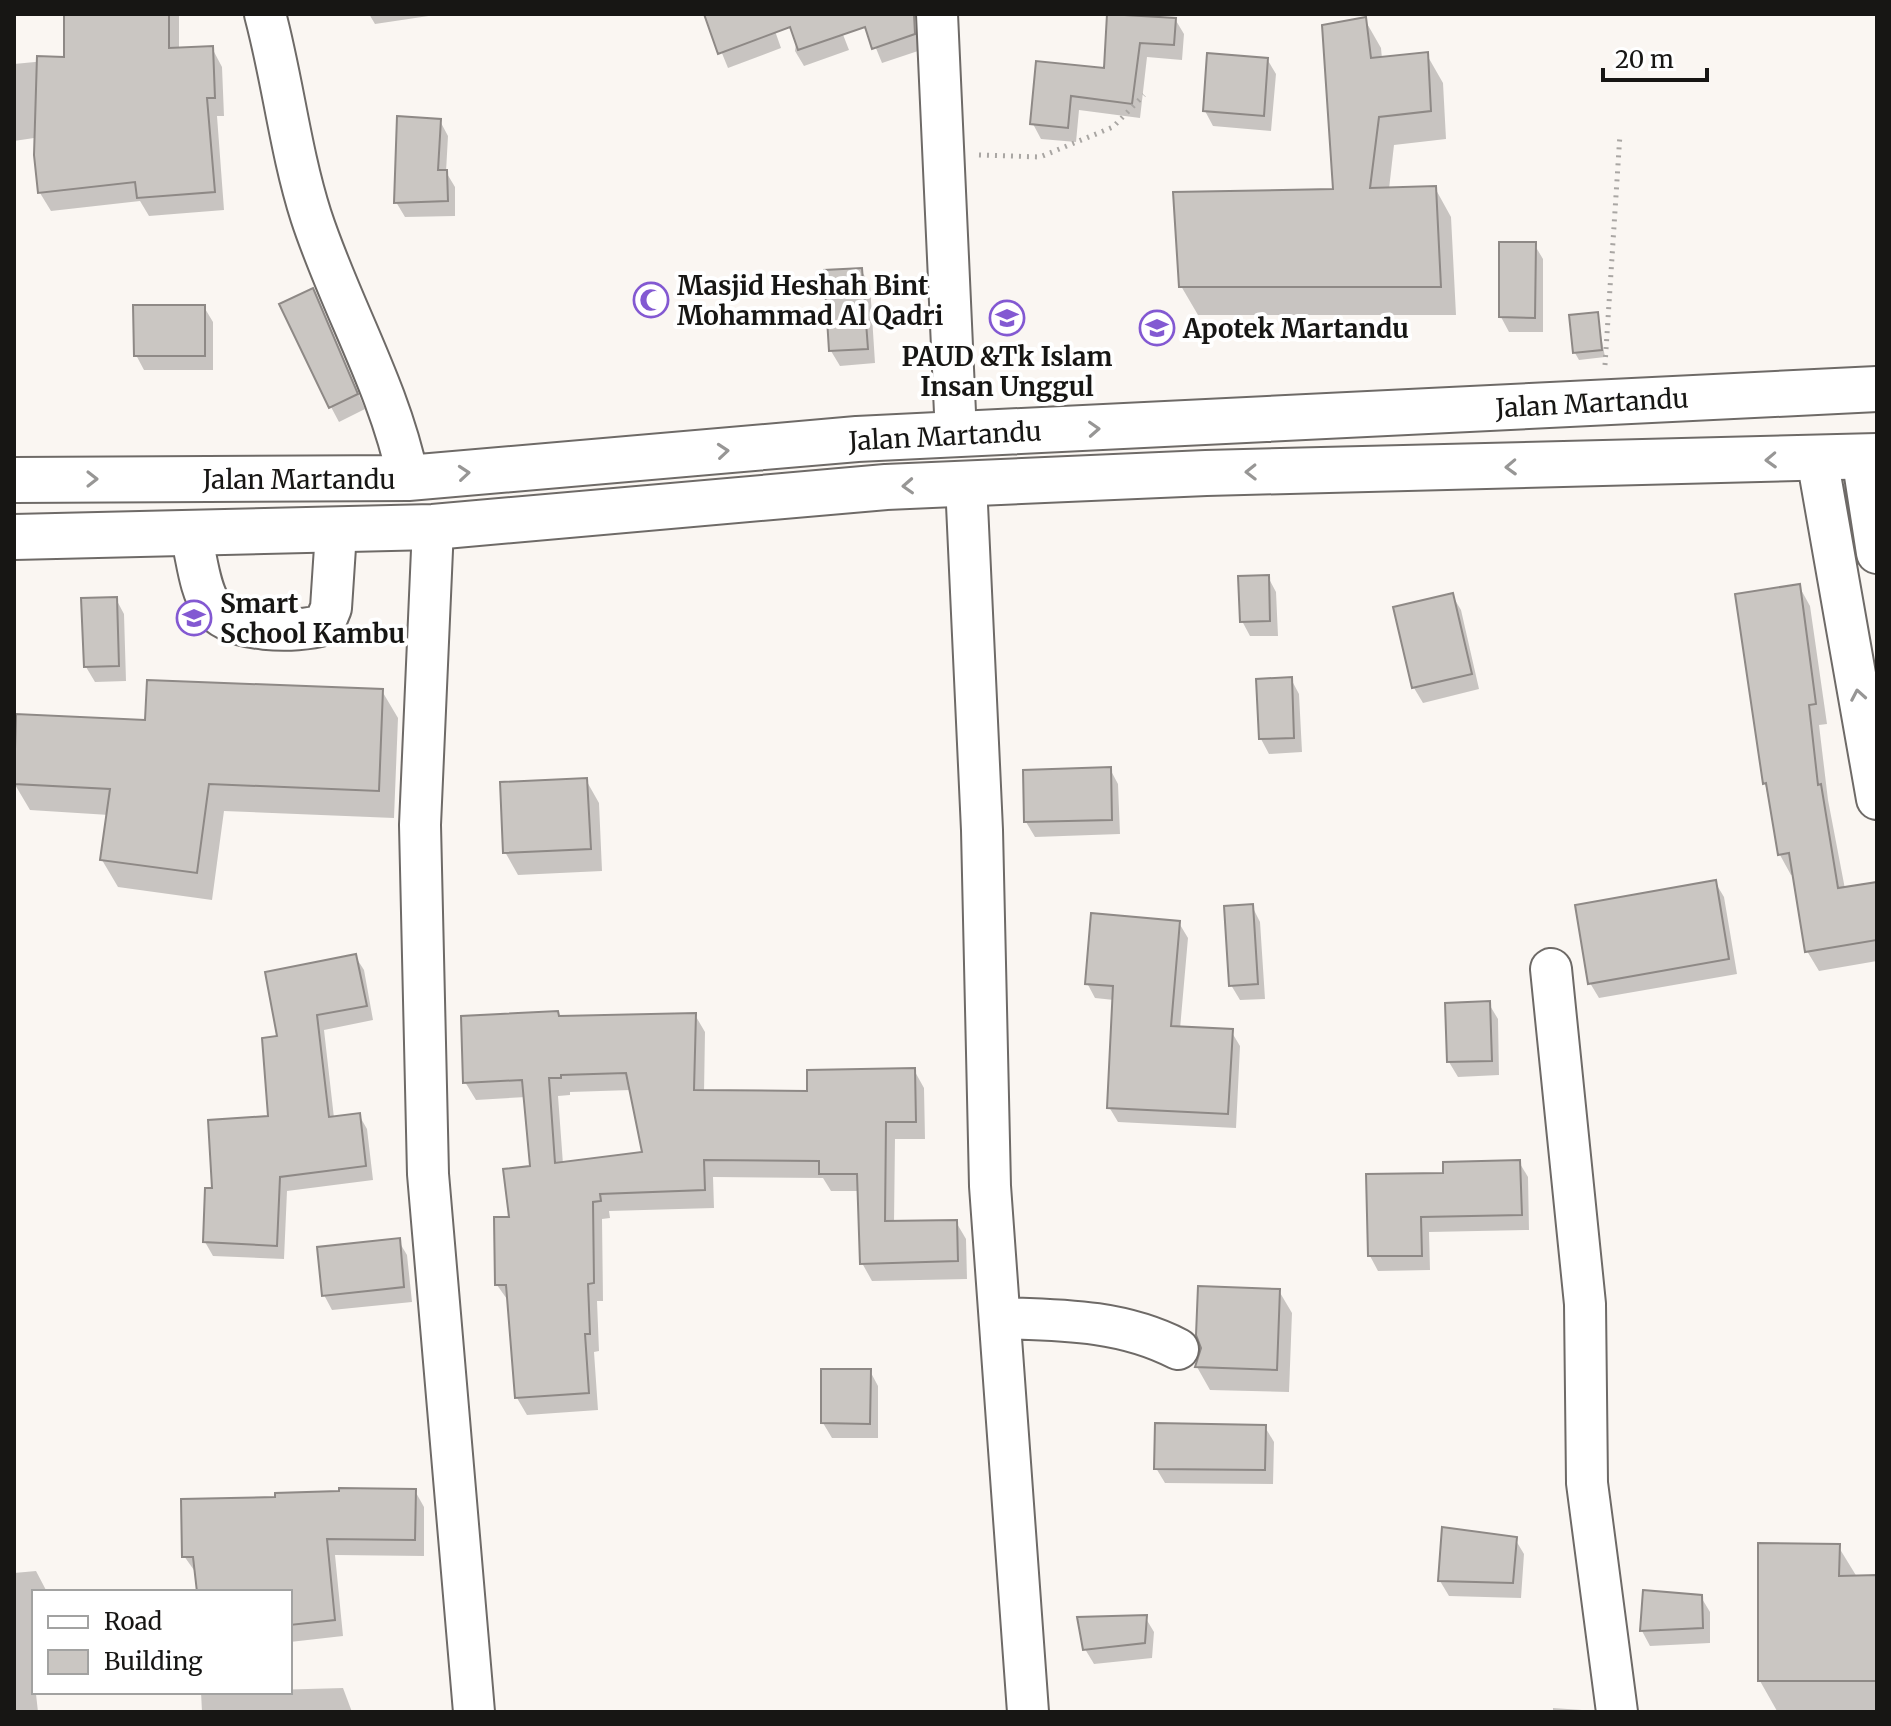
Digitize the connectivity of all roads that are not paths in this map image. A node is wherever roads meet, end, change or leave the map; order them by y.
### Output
1 (265, 14) edge
2 (937, 14) edge
3 (1877, 389) edge
4 (1204, 423) junction
5 (956, 435) junction
6 (1870, 456) edge
7 (1817, 458) junction
8 (1206, 473) junction
9 (408, 478) junction
10 (14, 480) edge
11 (966, 483) junction
12 (433, 527) junction
13 (336, 532) junction
14 (191, 536) junction
15 (14, 537) edge
16 (1877, 553) edge
17 (1877, 799) edge
18 (1551, 969) dead end
19 (1000, 1318) junction
20 (1178, 1349) dead end
21 (474, 1712) edge
22 (1028, 1712) edge
23 (1617, 1712) edge

1 - 9 street
2 - 5 street
3 - 4 highway, Jalan Martandu
5 -> 4 highway, Jalan Martandu
4 - 8 highway
9 -> 5 highway, Jalan Martandu
6 - 7 highway, Jalan Martandu
6 - 16 street
7 -> 8 highway, Jalan Martandu
17 -> 7 street
8 - 11 highway, Jalan Martandu
10 -> 9 highway, Jalan Martandu
11 -> 12 highway, Jalan Martandu
11 - 19 street
12 - 13 highway, Jalan Martandu
12 - 21 street
13 - 14 highway, Jalan Martandu
13 - 14 street
14 - 15 highway, Jalan Martandu
18 - 23 street
19 - 20 street
19 - 22 street

